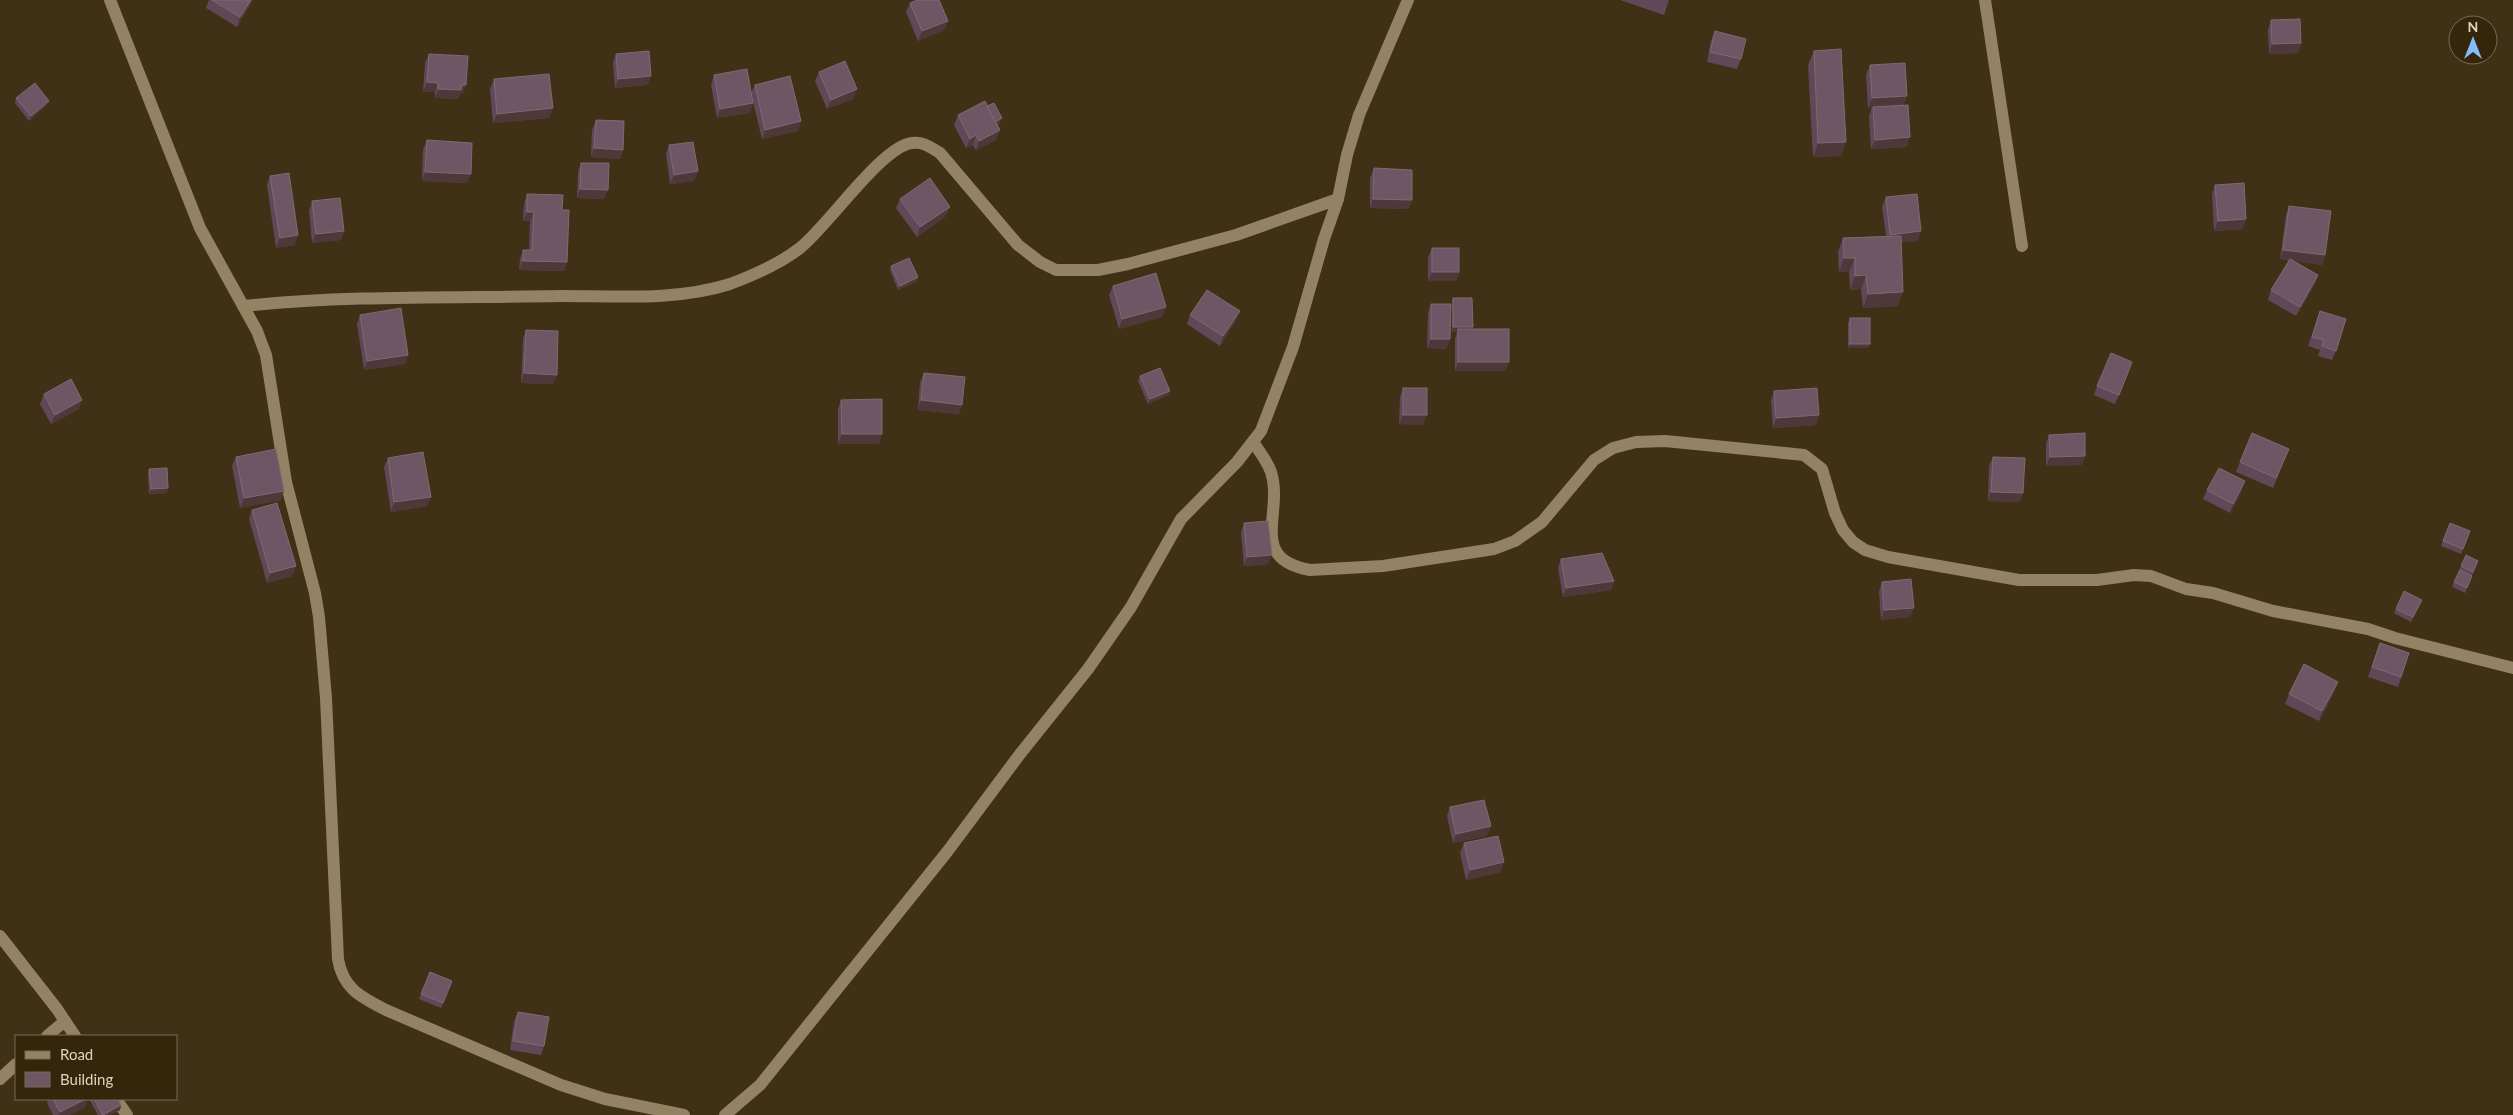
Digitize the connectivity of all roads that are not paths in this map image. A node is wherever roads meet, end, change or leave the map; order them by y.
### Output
1 (110, 0) edge
2 (1408, 0) edge
3 (1984, 0) edge
4 (1338, 199) junction
5 (2022, 246) dead end
6 (243, 306) junction
7 (1253, 442) junction
8 (2513, 668) edge
9 (0, 936) edge
10 (65, 1021) junction
11 (49, 1035) edge
12 (73, 1035) edge
13 (15, 1065) edge
14 (0, 1079) edge
15 (117, 1100) edge
16 (127, 1115) edge
17 (684, 1115) edge
18 (725, 1115) edge

1 - 6 street
2 - 4 street
3 - 5 street
4 - 6 street
4 - 7 street
6 - 17 street
7 - 8 street
7 - 18 street
9 - 10 street
10 - 11 street
10 - 12 street
13 - 14 street
15 - 16 street

